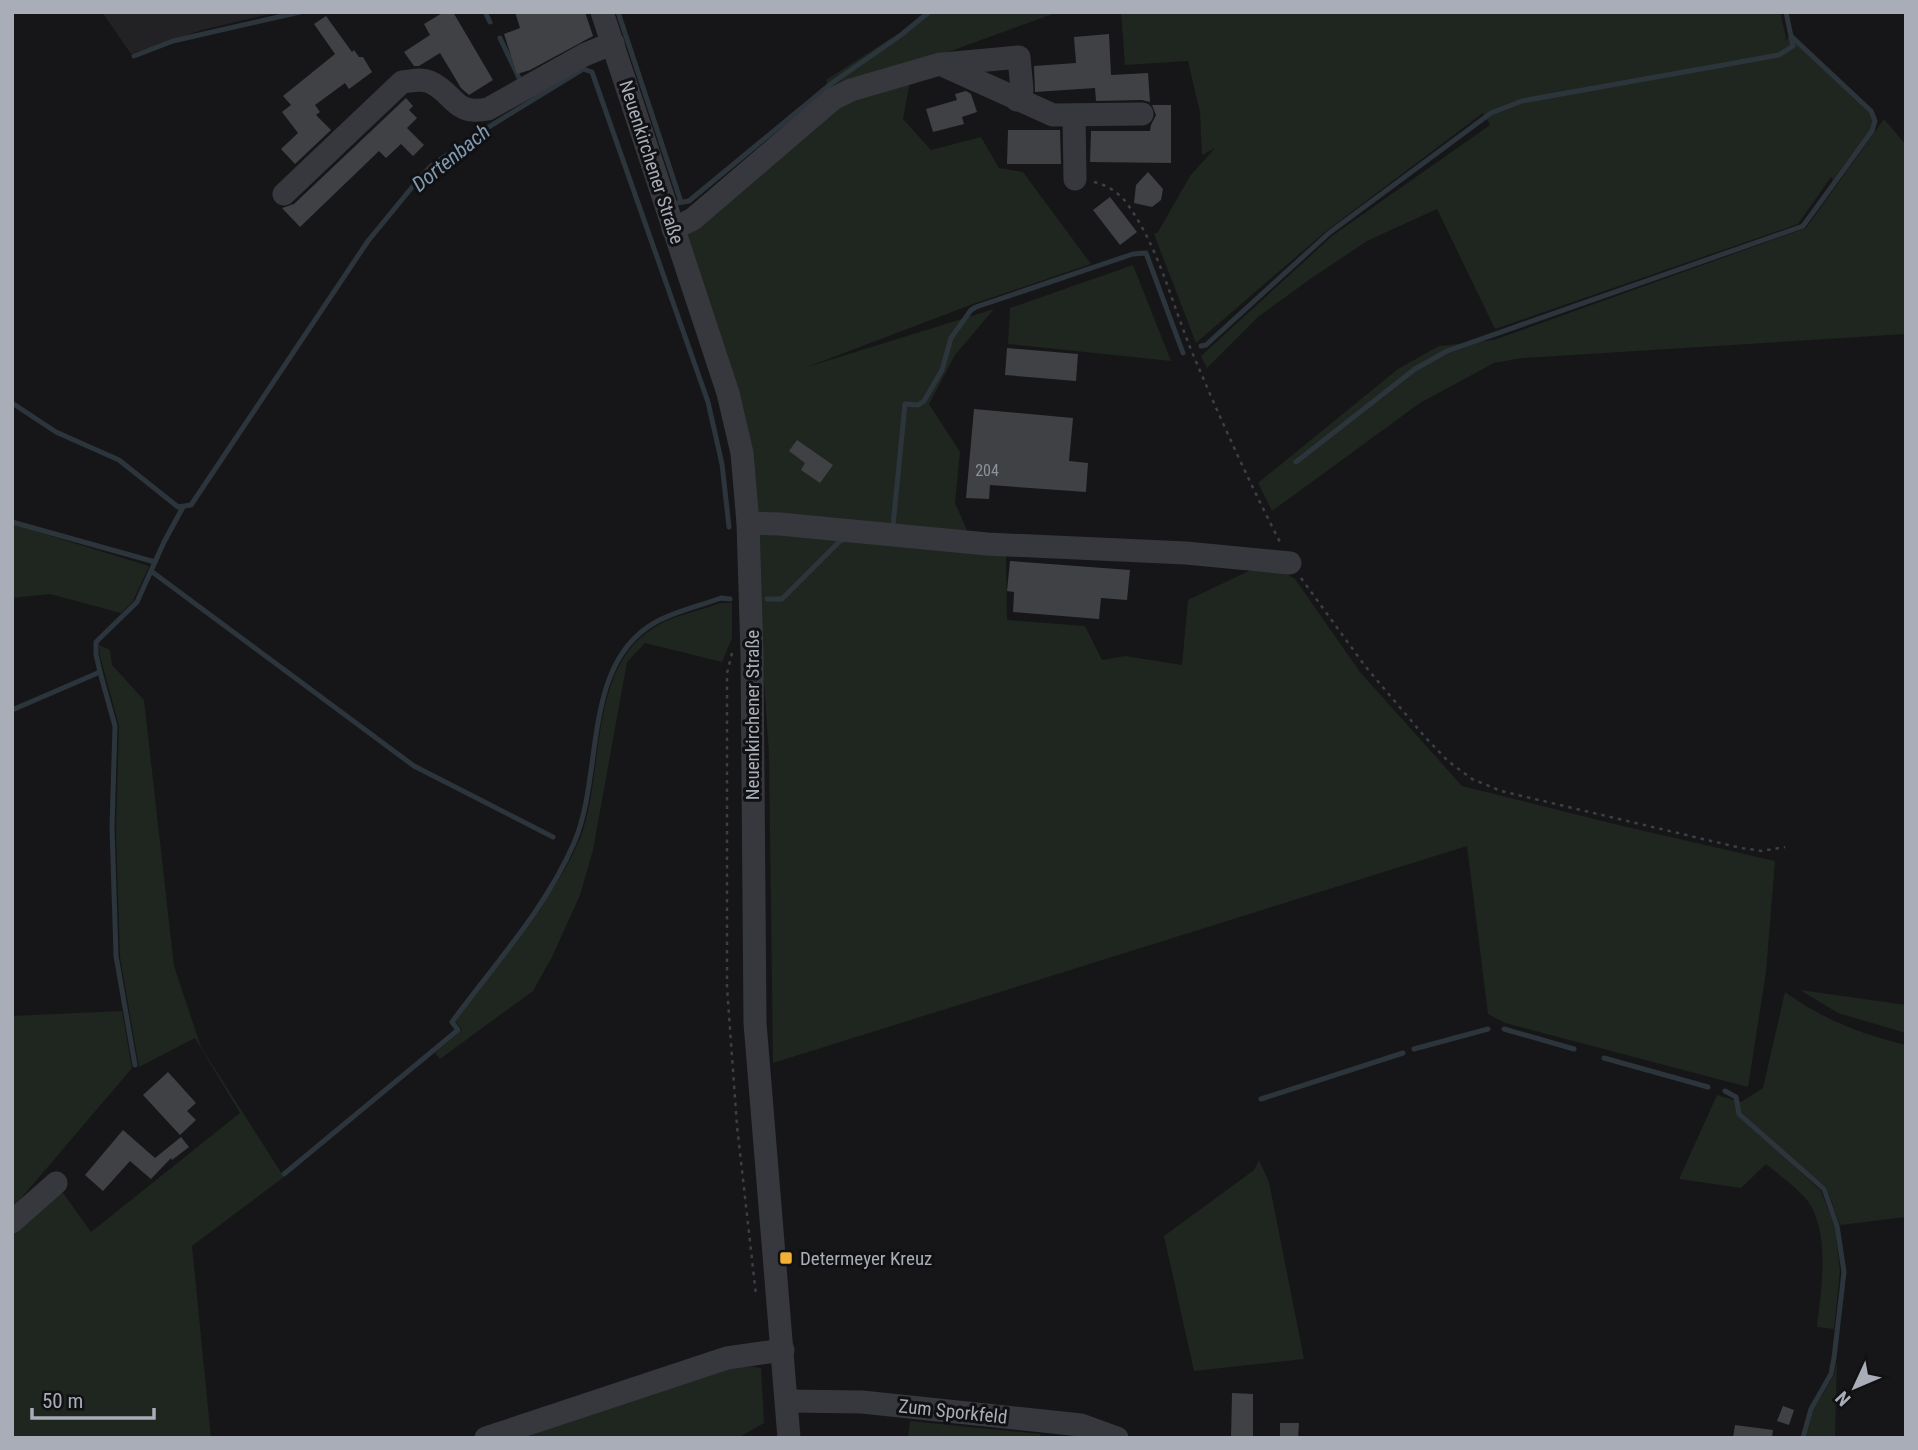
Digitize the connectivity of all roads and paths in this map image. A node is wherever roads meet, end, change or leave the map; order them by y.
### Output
1 (602, 12) edge
2 (613, 43) junction
3 (940, 64) junction
4 (1017, 100) junction
5 (1142, 114) dead end
6 (1074, 115) junction
7 (1075, 179) joint
8 (284, 194) dead end
9 (673, 229) junction
10 (748, 523) junction
11 (1290, 563) junction
12 (733, 649) dead end
13 (1785, 847) dead end
14 (56, 1183) dead end
15 (12, 1222) edge
16 (757, 1300) dead end
17 (783, 1350) junction
18 (787, 1401) junction
19 (486, 1438) edge
20 (789, 1438) edge
21 (1117, 1438) edge

1 - 2 street, Neuenkirchener Straße
2 - 8 street
2 - 9 street, Neuenkirchener Straße
3 - 4 street
3 - 4 street
3 - 9 street
4 - 6 street
5 - 6 street
6 - 7 street
7 - 11 path
9 - 10 street, Neuenkirchener Straße
10 - 11 street
10 - 17 street, Neuenkirchener Straße
11 - 13 path
12 - 16 path
14 - 15 street
17 - 18 street, Neuenkirchener Straße
17 - 19 street
18 - 20 street, Neuenkirchener Straße
18 - 21 street, Zum Sporkfeld

